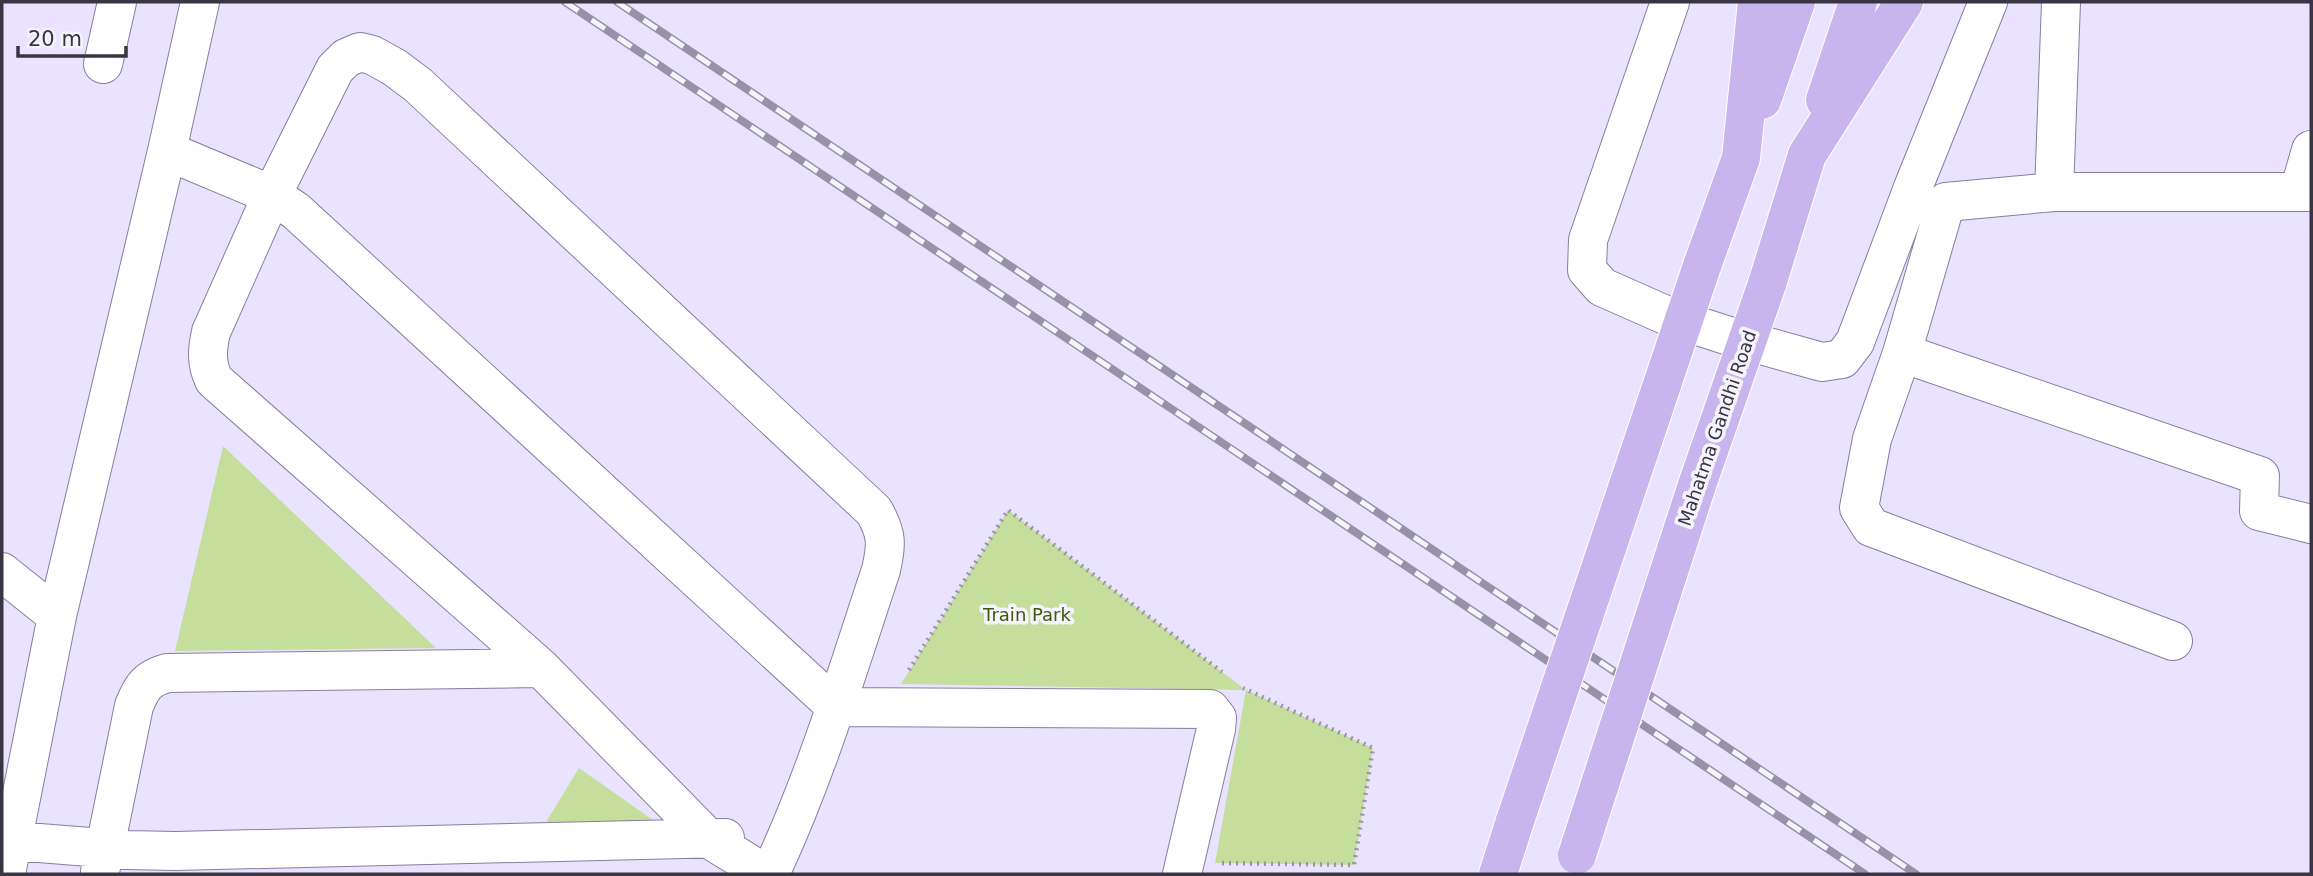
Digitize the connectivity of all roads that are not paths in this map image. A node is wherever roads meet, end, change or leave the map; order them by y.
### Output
1 (117, 2) edge
2 (200, 2) edge
3 (1670, 2) edge
4 (1757, 2) edge
5 (1796, 2) edge
6 (1858, 2) edge
7 (1904, 2) edge
8 (1988, 2) edge
9 (2061, 2) edge
10 (103, 64) dead end
11 (2311, 150) edge
12 (167, 151) junction
13 (1807, 155) junction
14 (1741, 158) junction
15 (2054, 192) junction
16 (2305, 192) edge
17 (272, 195) junction
18 (1902, 353) junction
19 (2311, 524) edge
20 (2, 572) edge
21 (57, 616) junction
22 (2173, 641) dead end
23 (541, 668) junction
24 (836, 707) junction
25 (788, 836) junction
26 (709, 839) junction
27 (10, 857) edge
28 (102, 861) edge
29 (1198, 869) edge
30 (768, 874) edge
31 (1499, 874) edge
32 (1571, 874) edge

1 - 10 street
2 - 12 street
3 - 8 street
4 - 14 main road
5 - 14 main road
6 - 13 main road
7 - 13 main road, Mahatma Gandhi Road
9 - 15 street
11 - 16 street
12 - 17 street
12 - 21 street
13 - 32 main road, Mahatma Gandhi Road, bridge
14 - 31 main road, bridge
15 - 16 street
15 - 18 street
17 - 23 street
17 - 24 street
17 - 24 street
18 - 19 street
18 - 22 street
20 - 21 street
21 - 27 street
23 - 26 street
23 - 28 street
24 - 25 street
24 - 29 street
25 - 26 street
25 - 30 street
26 - 28 street
26 - 30 street
27 - 28 street

